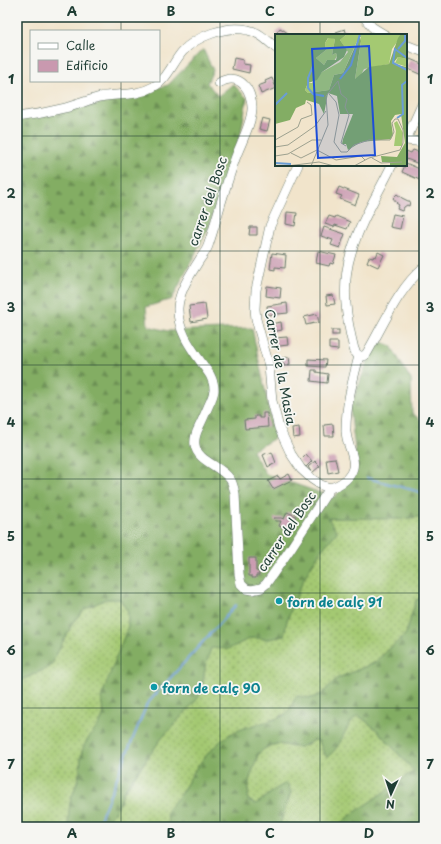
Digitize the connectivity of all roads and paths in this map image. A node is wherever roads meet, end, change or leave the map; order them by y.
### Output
1 (364, 17) edge
2 (383, 34) edge
3 (407, 45) edge
4 (275, 47) edge
5 (424, 52) edge
6 (160, 81) edge
7 (159, 82) edge
8 (219, 83) dead end
9 (424, 100) edge
10 (17, 117) edge
11 (407, 138) edge
12 (407, 140) edge
13 (424, 142) edge
14 (298, 166) edge
15 (391, 166) edge
16 (424, 266) edge
17 (359, 356) junction
18 (330, 488) junction

1 - 2 street
3 - 5 street
4 - 6 street
7 - 10 street
8 - 18 street, carrer del Bosc
9 - 11 street
12 - 13 street
14 - 18 street, Carrer de la Masia
15 - 17 street
16 - 17 street
17 - 18 street

